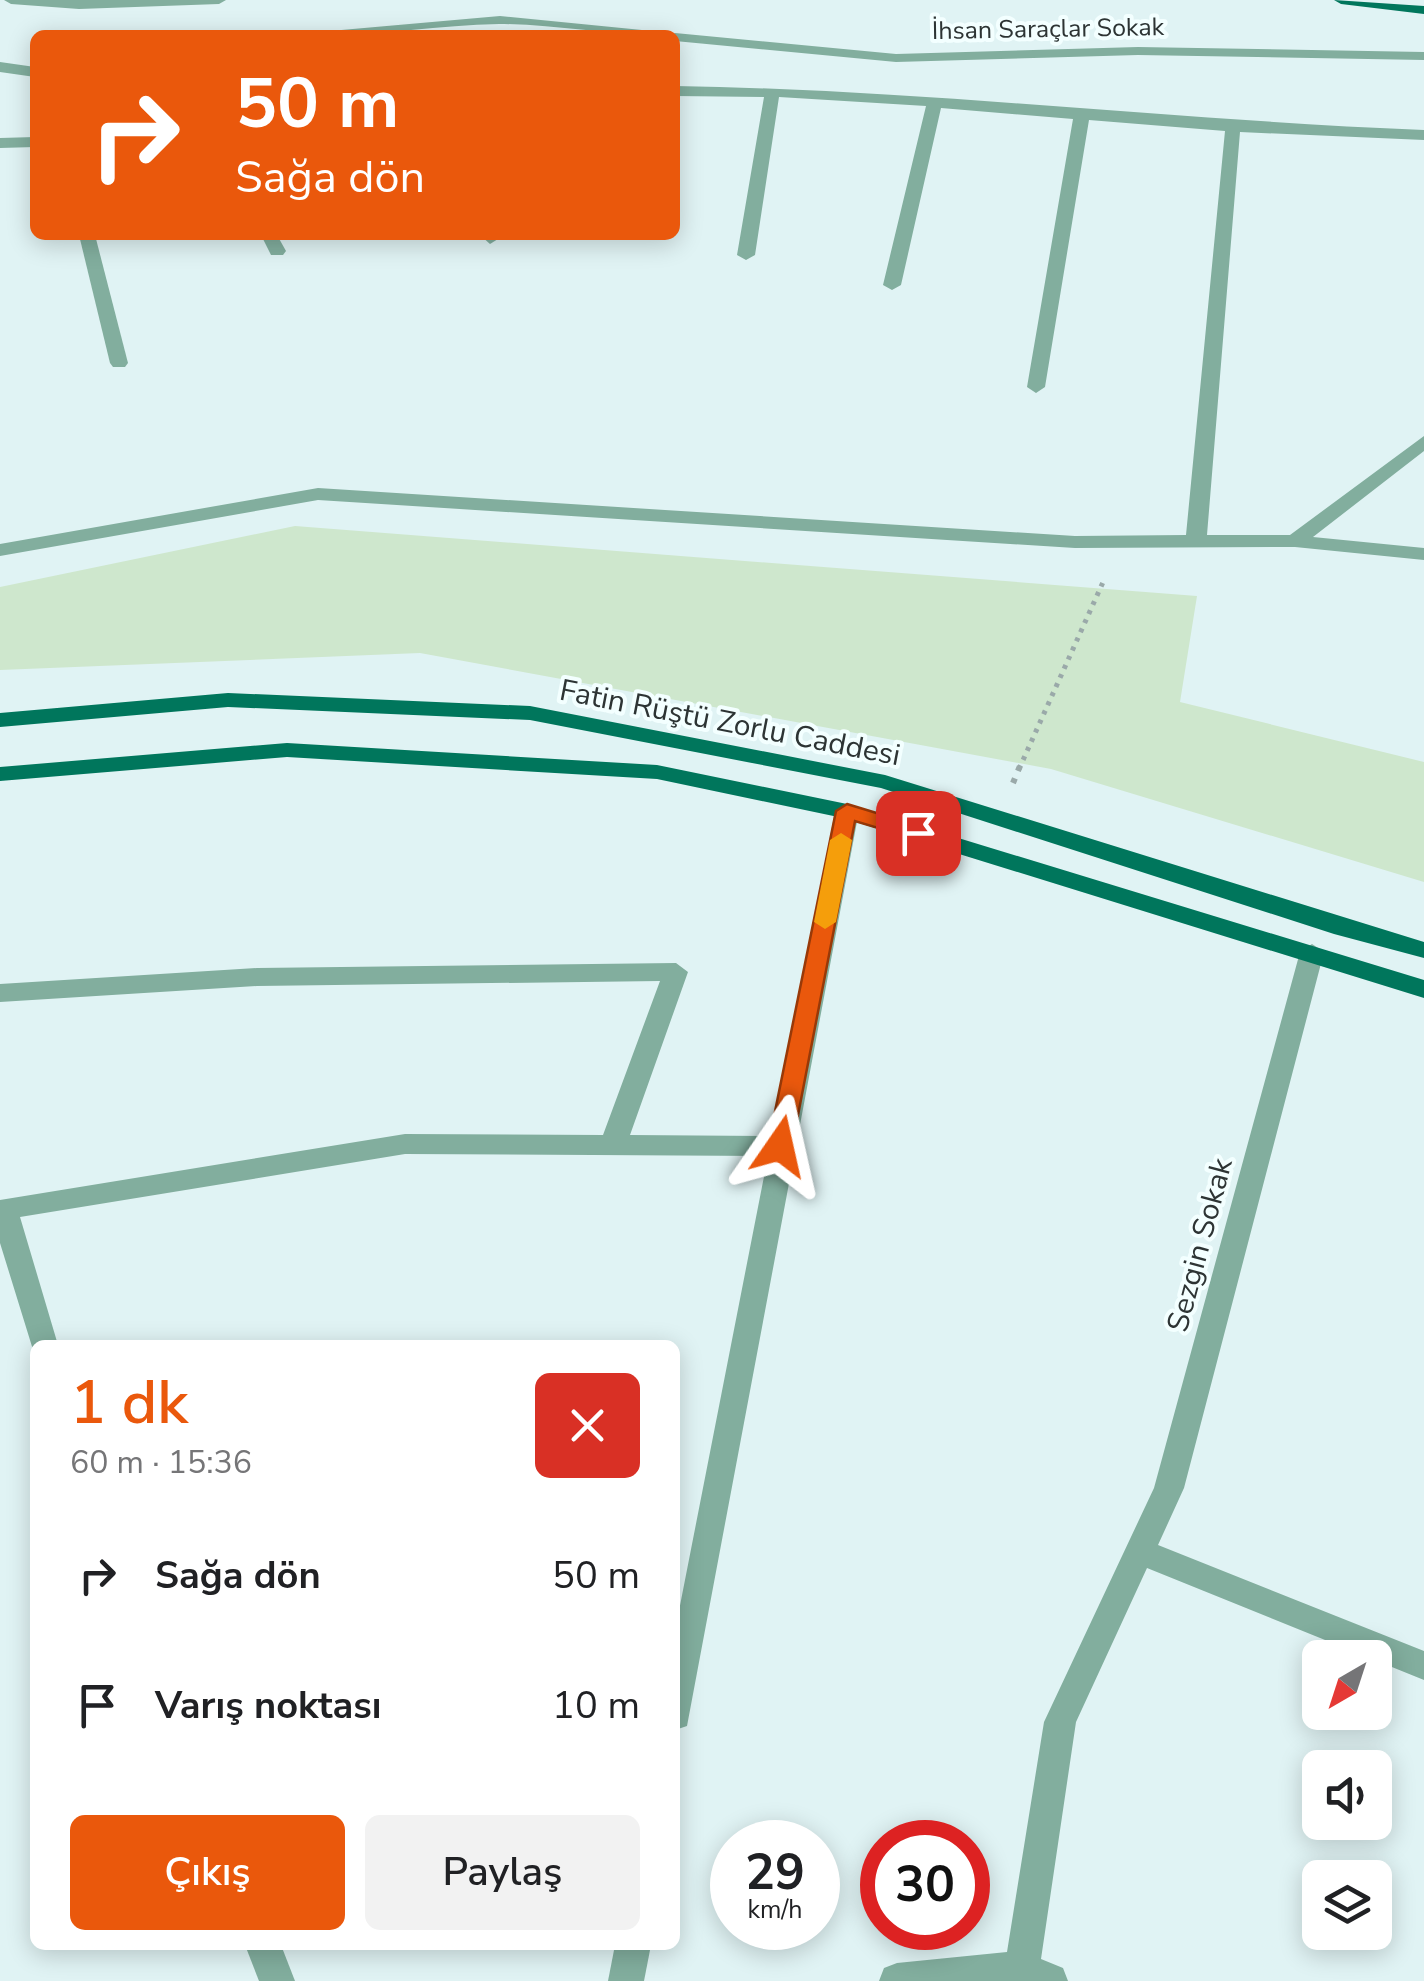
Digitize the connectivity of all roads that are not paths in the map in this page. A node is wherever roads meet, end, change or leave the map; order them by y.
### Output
1 (10, 0) edge
2 (218, 0) edge
3 (1341, 0) edge
4 (1424, 10) edge
5 (387, 30) edge
6 (601, 30) edge
7 (680, 37) edge
8 (1424, 56) edge
9 (0, 67) edge
10 (30, 71) edge
11 (680, 91) edge
12 (772, 92) junction
13 (935, 102) junction
14 (1082, 114) junction
15 (1233, 127) junction
16 (1424, 135) edge
17 (0, 142) edge
18 (30, 142) edge
19 (87, 240) edge
20 (746, 255) dead end
21 (892, 285) dead end
22 (119, 363) dead end
23 (1036, 387) dead end
24 (1424, 442) edge
25 (1196, 541) junction
26 (1295, 541) junction
27 (0, 550) edge
28 (1424, 554) edge
29 (0, 720) edge
30 (0, 774) edge
31 (847, 811) junction
32 (1424, 950) edge
33 (1312, 952) junction
34 (1424, 990) edge
35 (0, 994) edge
36 (613, 1145) junction
37 (780, 1146) junction
38 (2, 1210) edge
39 (42, 1340) edge
40 (1139, 1551) junction
41 (1424, 1666) edge
42 (680, 1688) edge
43 (264, 1950) edge
44 (631, 1950) edge
45 (1032, 1977) edge
46 (277, 1981) edge
47 (626, 1981) edge
48 (897, 1981) edge

1 - 2 street
3 - 4 main road
5 - 6 street
7 - 8 street, İhsan Saraçlar Sokak
9 - 10 street
11 - 12 street
12 - 13 street
12 - 20 street
13 - 14 street
13 - 21 street
14 - 15 street
14 - 23 street
15 - 16 street
15 - 25 street
17 - 18 street
19 - 22 street
24 - 26 street
25 - 26 street
25 - 27 street
26 - 28 street
29 - 32 main road, Fatin Rüştü Zorlu Caddesi
30 - 31 main road, Fatin Rüştü Zorlu Caddesi
31 - 33 main road, Fatin Rüştü Zorlu Caddesi
31 - 37 street
33 - 34 main road, Fatin Rüştü Zorlu Caddesi
33 - 40 street, Sezgin Sokak
35 - 36 street
36 - 37 street
36 - 38 street
37 - 42 street
38 - 39 street
40 - 41 street
40 - 45 street, Sezgin Sokak
43 - 46 street
44 - 47 street
45 - 48 street

